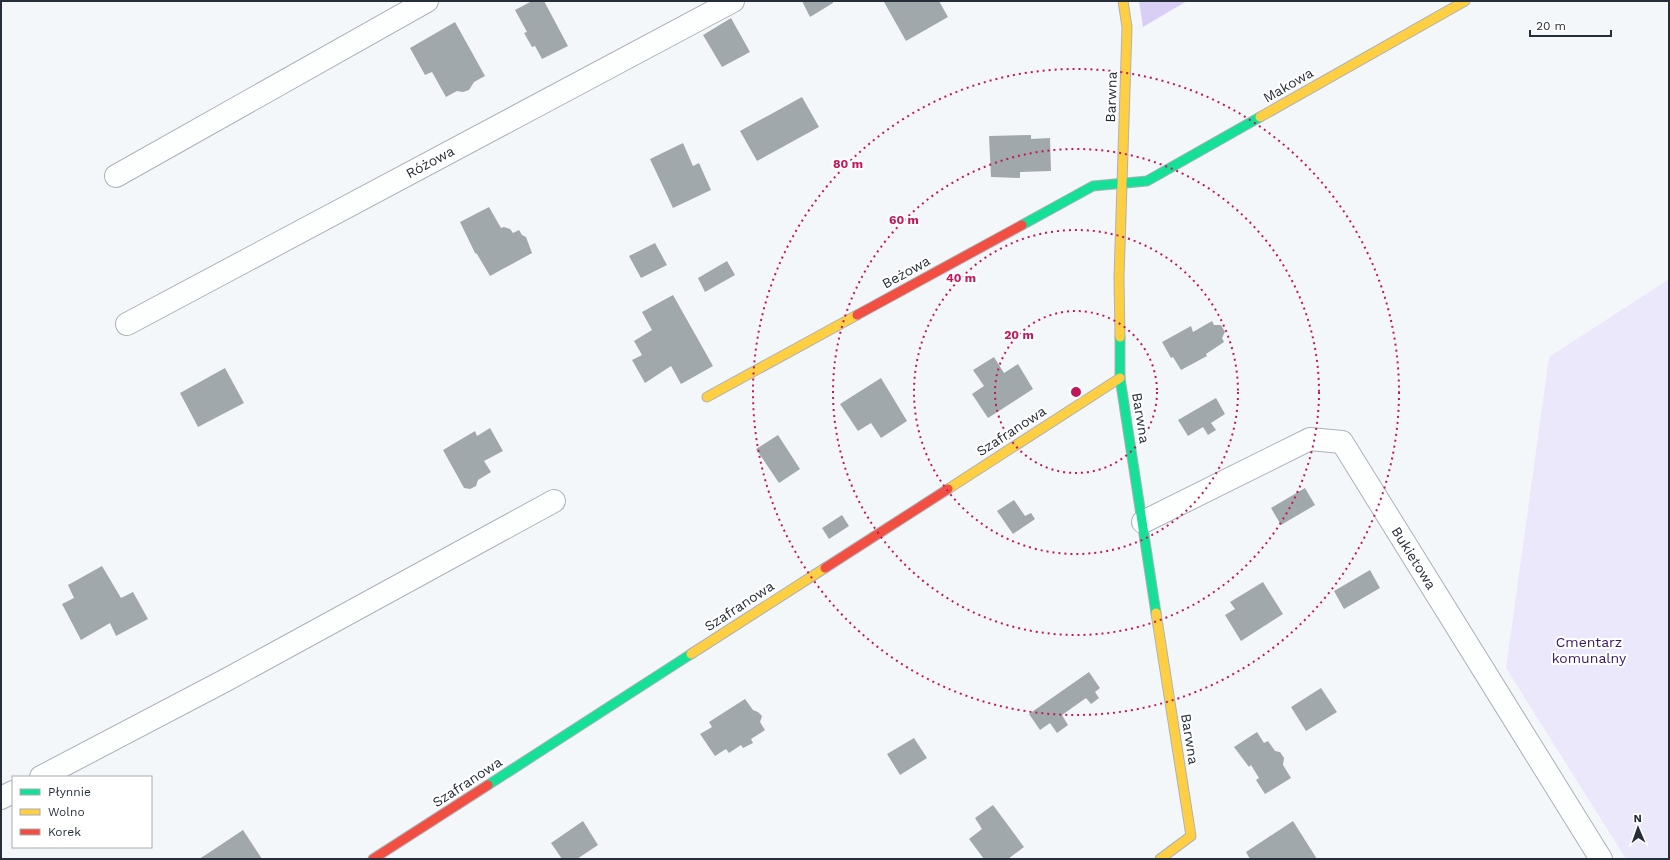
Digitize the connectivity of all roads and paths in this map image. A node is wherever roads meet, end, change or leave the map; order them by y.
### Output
1 (427, 1) edge
2 (733, 1) edge
3 (1123, 1) edge
4 (1465, 1) edge
5 (116, 176) dead end
6 (1123, 184) junction
7 (127, 324) dead end
8 (1120, 378) junction
9 (707, 397) dead end
10 (554, 501) dead end
11 (1143, 522) junction
12 (43, 776) edge
13 (12, 792) edge
14 (1, 798) edge
15 (373, 859) edge
16 (1160, 859) edge
17 (1601, 859) edge

1 - 5 street
2 - 7 street, Różowa
3 - 6 street, Barwna
4 - 6 street, Makowa
6 - 8 street, Barwna
6 - 9 street, Beżowa
8 - 11 street, Barwna
8 - 15 street, Szafranowa
10 - 12 street
11 - 16 street, Barwna
11 - 17 street, Bukietowa
13 - 14 street

